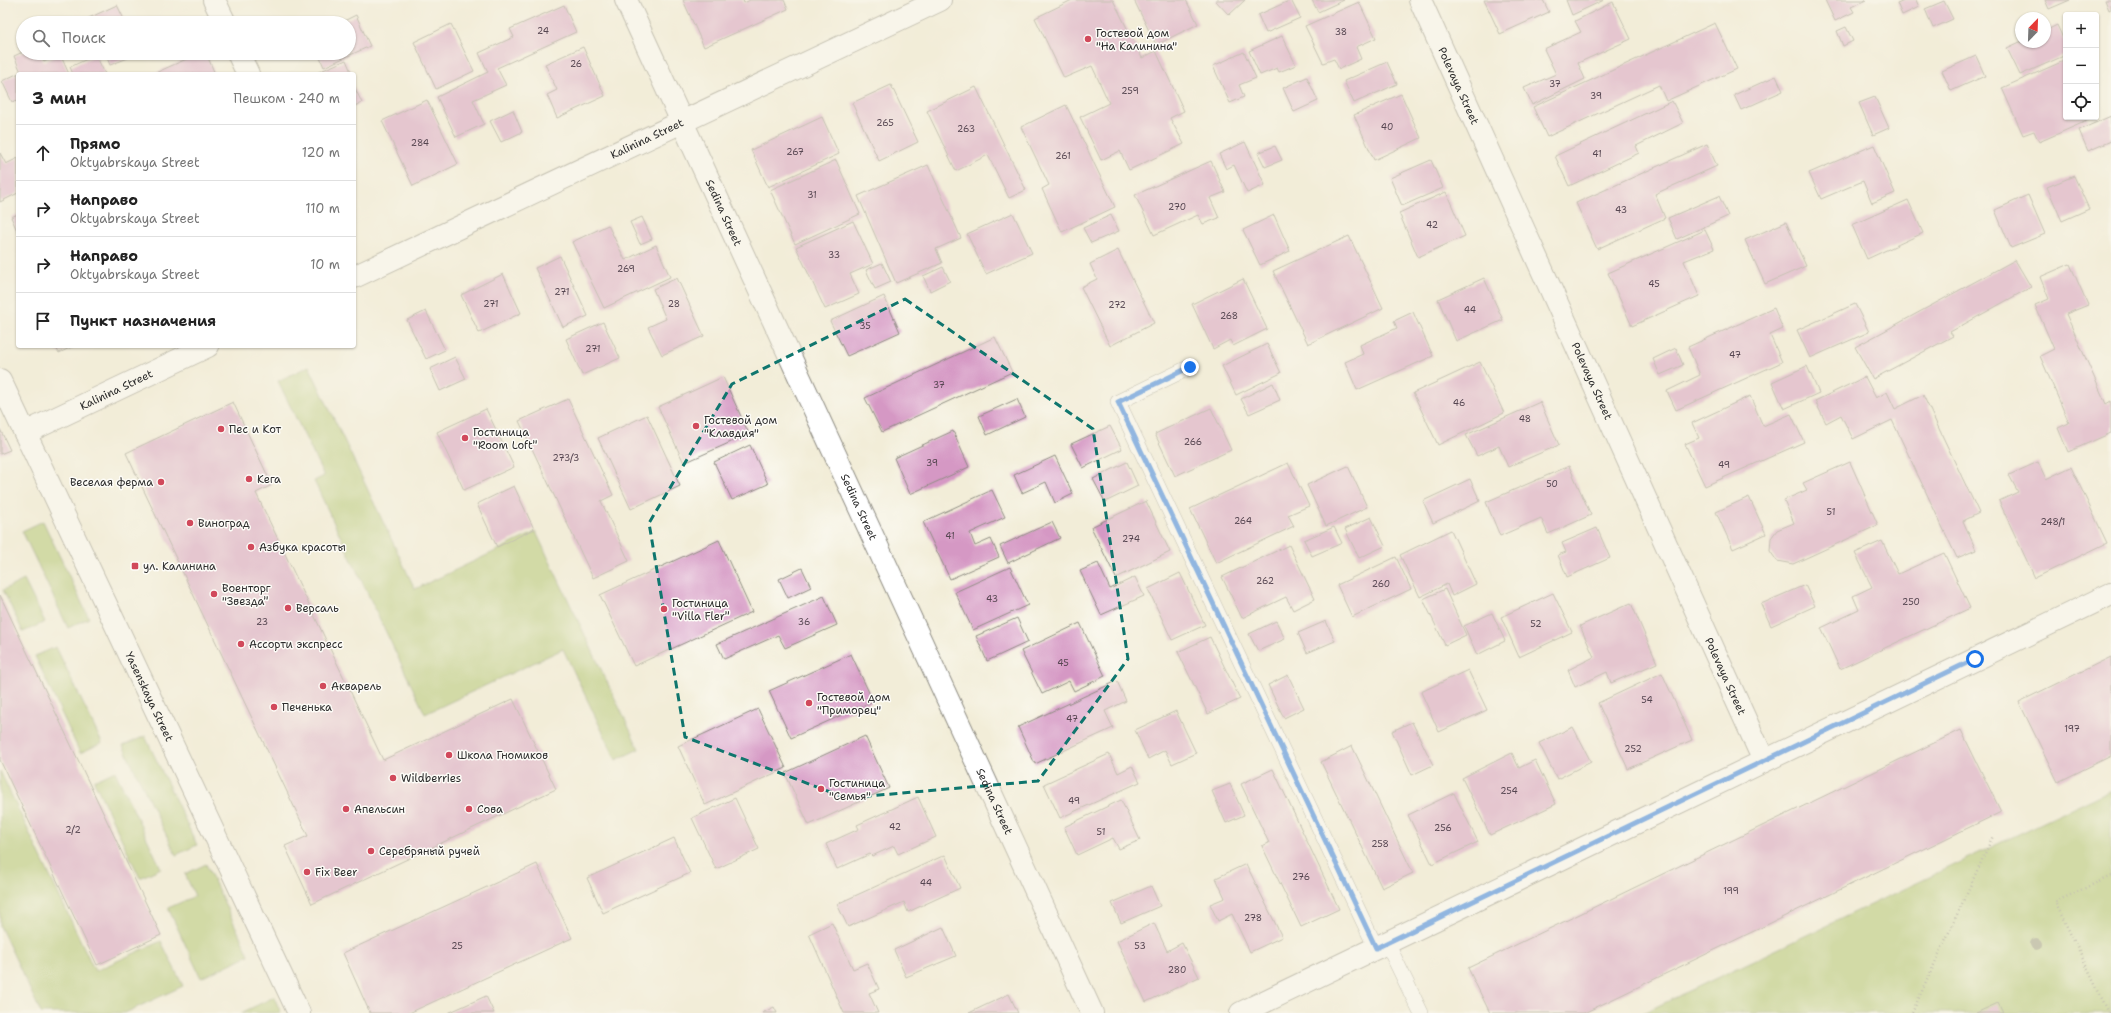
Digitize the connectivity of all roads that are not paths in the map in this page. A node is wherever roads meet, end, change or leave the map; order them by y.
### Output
1 (214, 0) edge
2 (626, 0) edge
3 (940, 0) edge
4 (1420, 0) edge
5 (222, 16) edge
6 (241, 60) edge
7 (247, 72) edge
8 (682, 122) junction
9 (356, 276) edge
10 (204, 348) edge
11 (1190, 367) dead end
12 (0, 380) edge
13 (25, 433) junction
14 (2111, 594) edge
15 (1764, 761) junction
16 (1382, 946) junction
17 (299, 1013) edge
18 (1092, 1013) edge
19 (1241, 1013) edge
20 (1421, 1013) edge

1 - 5 street
2 - 8 street, Sedina Street
3 - 8 street, Kalinina Street
4 - 15 street, Polevaya Street
6 - 7 street
8 - 9 street, Kalinina Street
8 - 18 street, Sedina Street
10 - 13 street, Kalinina Street
11 - 16 lane
12 - 13 street, Yasenskaya Street
13 - 17 street, Yasenskaya Street
14 - 15 street
15 - 16 street
16 - 19 street
16 - 20 lane

